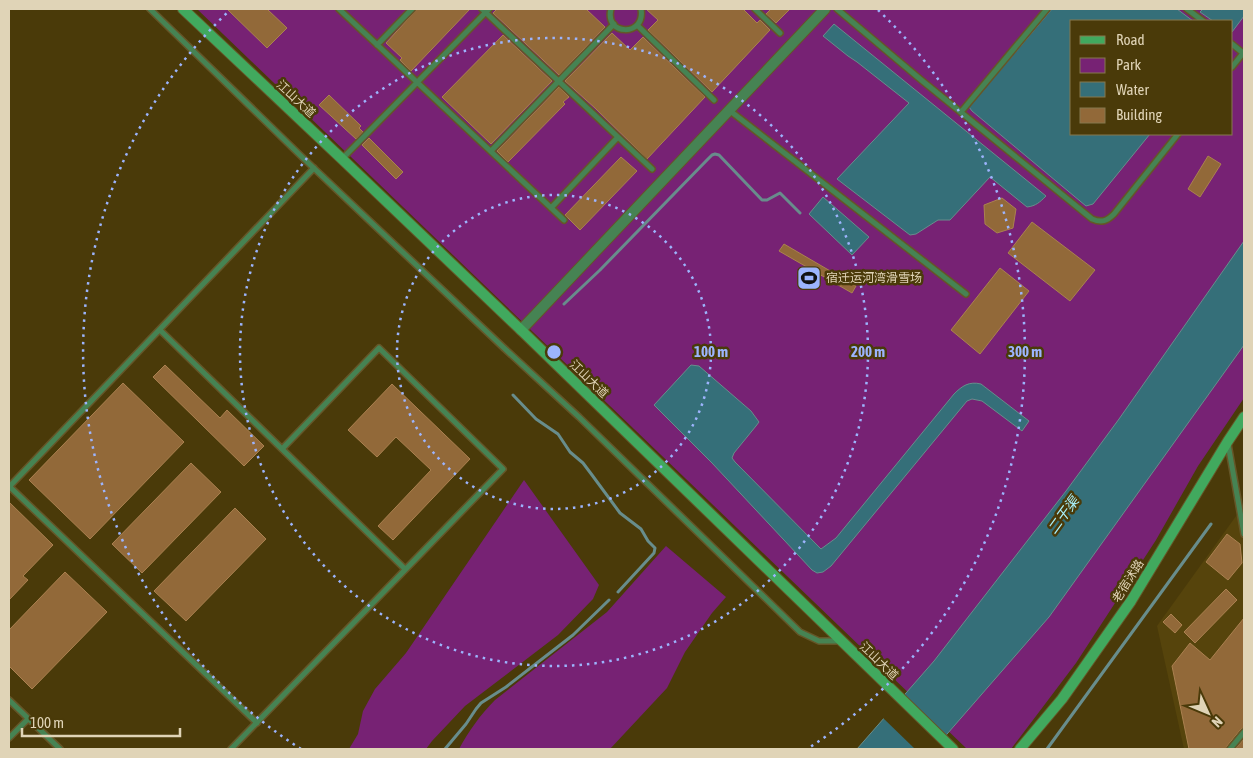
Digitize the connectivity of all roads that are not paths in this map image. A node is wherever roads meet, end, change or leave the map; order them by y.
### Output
1 (150, 9) edge
2 (182, 9) edge
3 (339, 9) edge
4 (350, 9) edge
5 (412, 9) edge
6 (611, 9) edge
7 (640, 9) edge
8 (755, 9) edge
9 (825, 9) edge
10 (838, 9) edge
11 (1047, 9) edge
12 (1187, 9) edge
13 (485, 10) edge
14 (345, 14) junction
15 (1202, 20) edge
16 (614, 24) junction
17 (637, 25) junction
18 (780, 32) dead end
19 (377, 45) junction
20 (1233, 45) edge
21 (1244, 52) edge
22 (1233, 66) edge
23 (559, 81) junction
24 (418, 83) junction
25 (714, 100) dead end
26 (729, 110) junction
27 (961, 112) junction
28 (1177, 135) edge
29 (618, 137) junction
30 (491, 151) junction
31 (342, 159) junction
32 (314, 168) junction
33 (652, 169) dead end
34 (551, 208) junction
35 (564, 220) dead end
36 (966, 294) dead end
37 (160, 330) junction
38 (521, 330) junction
39 (1244, 417) edge
40 (1228, 441) junction
41 (282, 450) junction
42 (9, 487) edge
43 (1244, 534) edge
44 (405, 570) junction
45 (840, 641) junction
46 (9, 700) edge
47 (28, 719) junction
48 (257, 723) junction
49 (1244, 732) edge
50 (9, 738) edge
51 (60, 749) edge
52 (232, 749) edge
53 (953, 749) edge
54 (1020, 749) edge
55 (1230, 749) edge

1 - 32 lane
2 - 31 main road, 江山大道
3 - 14 lane
4 - 14 lane
5 - 19 lane
6 - 16 lane
7 - 17 lane
8 - 18 lane
9 - 26 street
10 - 27 lane
11 - 27 lane
12 - 15 lane
13 - 23 lane
13 - 24 lane
14 - 19 lane
16 - 17 lane
16 - 23 lane
17 - 25 lane
19 - 24 lane
20 - 21 lane
21 - 22 lane
23 - 29 lane
23 - 30 lane
24 - 30 lane
24 - 31 lane
26 - 36 lane
26 - 38 street
27 - 28 lane
29 - 33 lane
29 - 34 lane
30 - 34 lane
31 - 38 main road, 江山大道
32 - 37 lane
32 - 45 lane
34 - 35 lane
37 - 41 lane
37 - 42 lane
38 - 45 main road, 江山大道
39 - 40 main road, 老宿沭路
40 - 43 lane
40 - 54 main road, 老宿沭路
41 - 44 lane
41 - 44 lane
42 - 48 lane
44 - 48 lane
45 - 53 main road, 江山大道
46 - 47 lane
47 - 50 lane
47 - 51 lane
48 - 52 lane
49 - 55 lane

